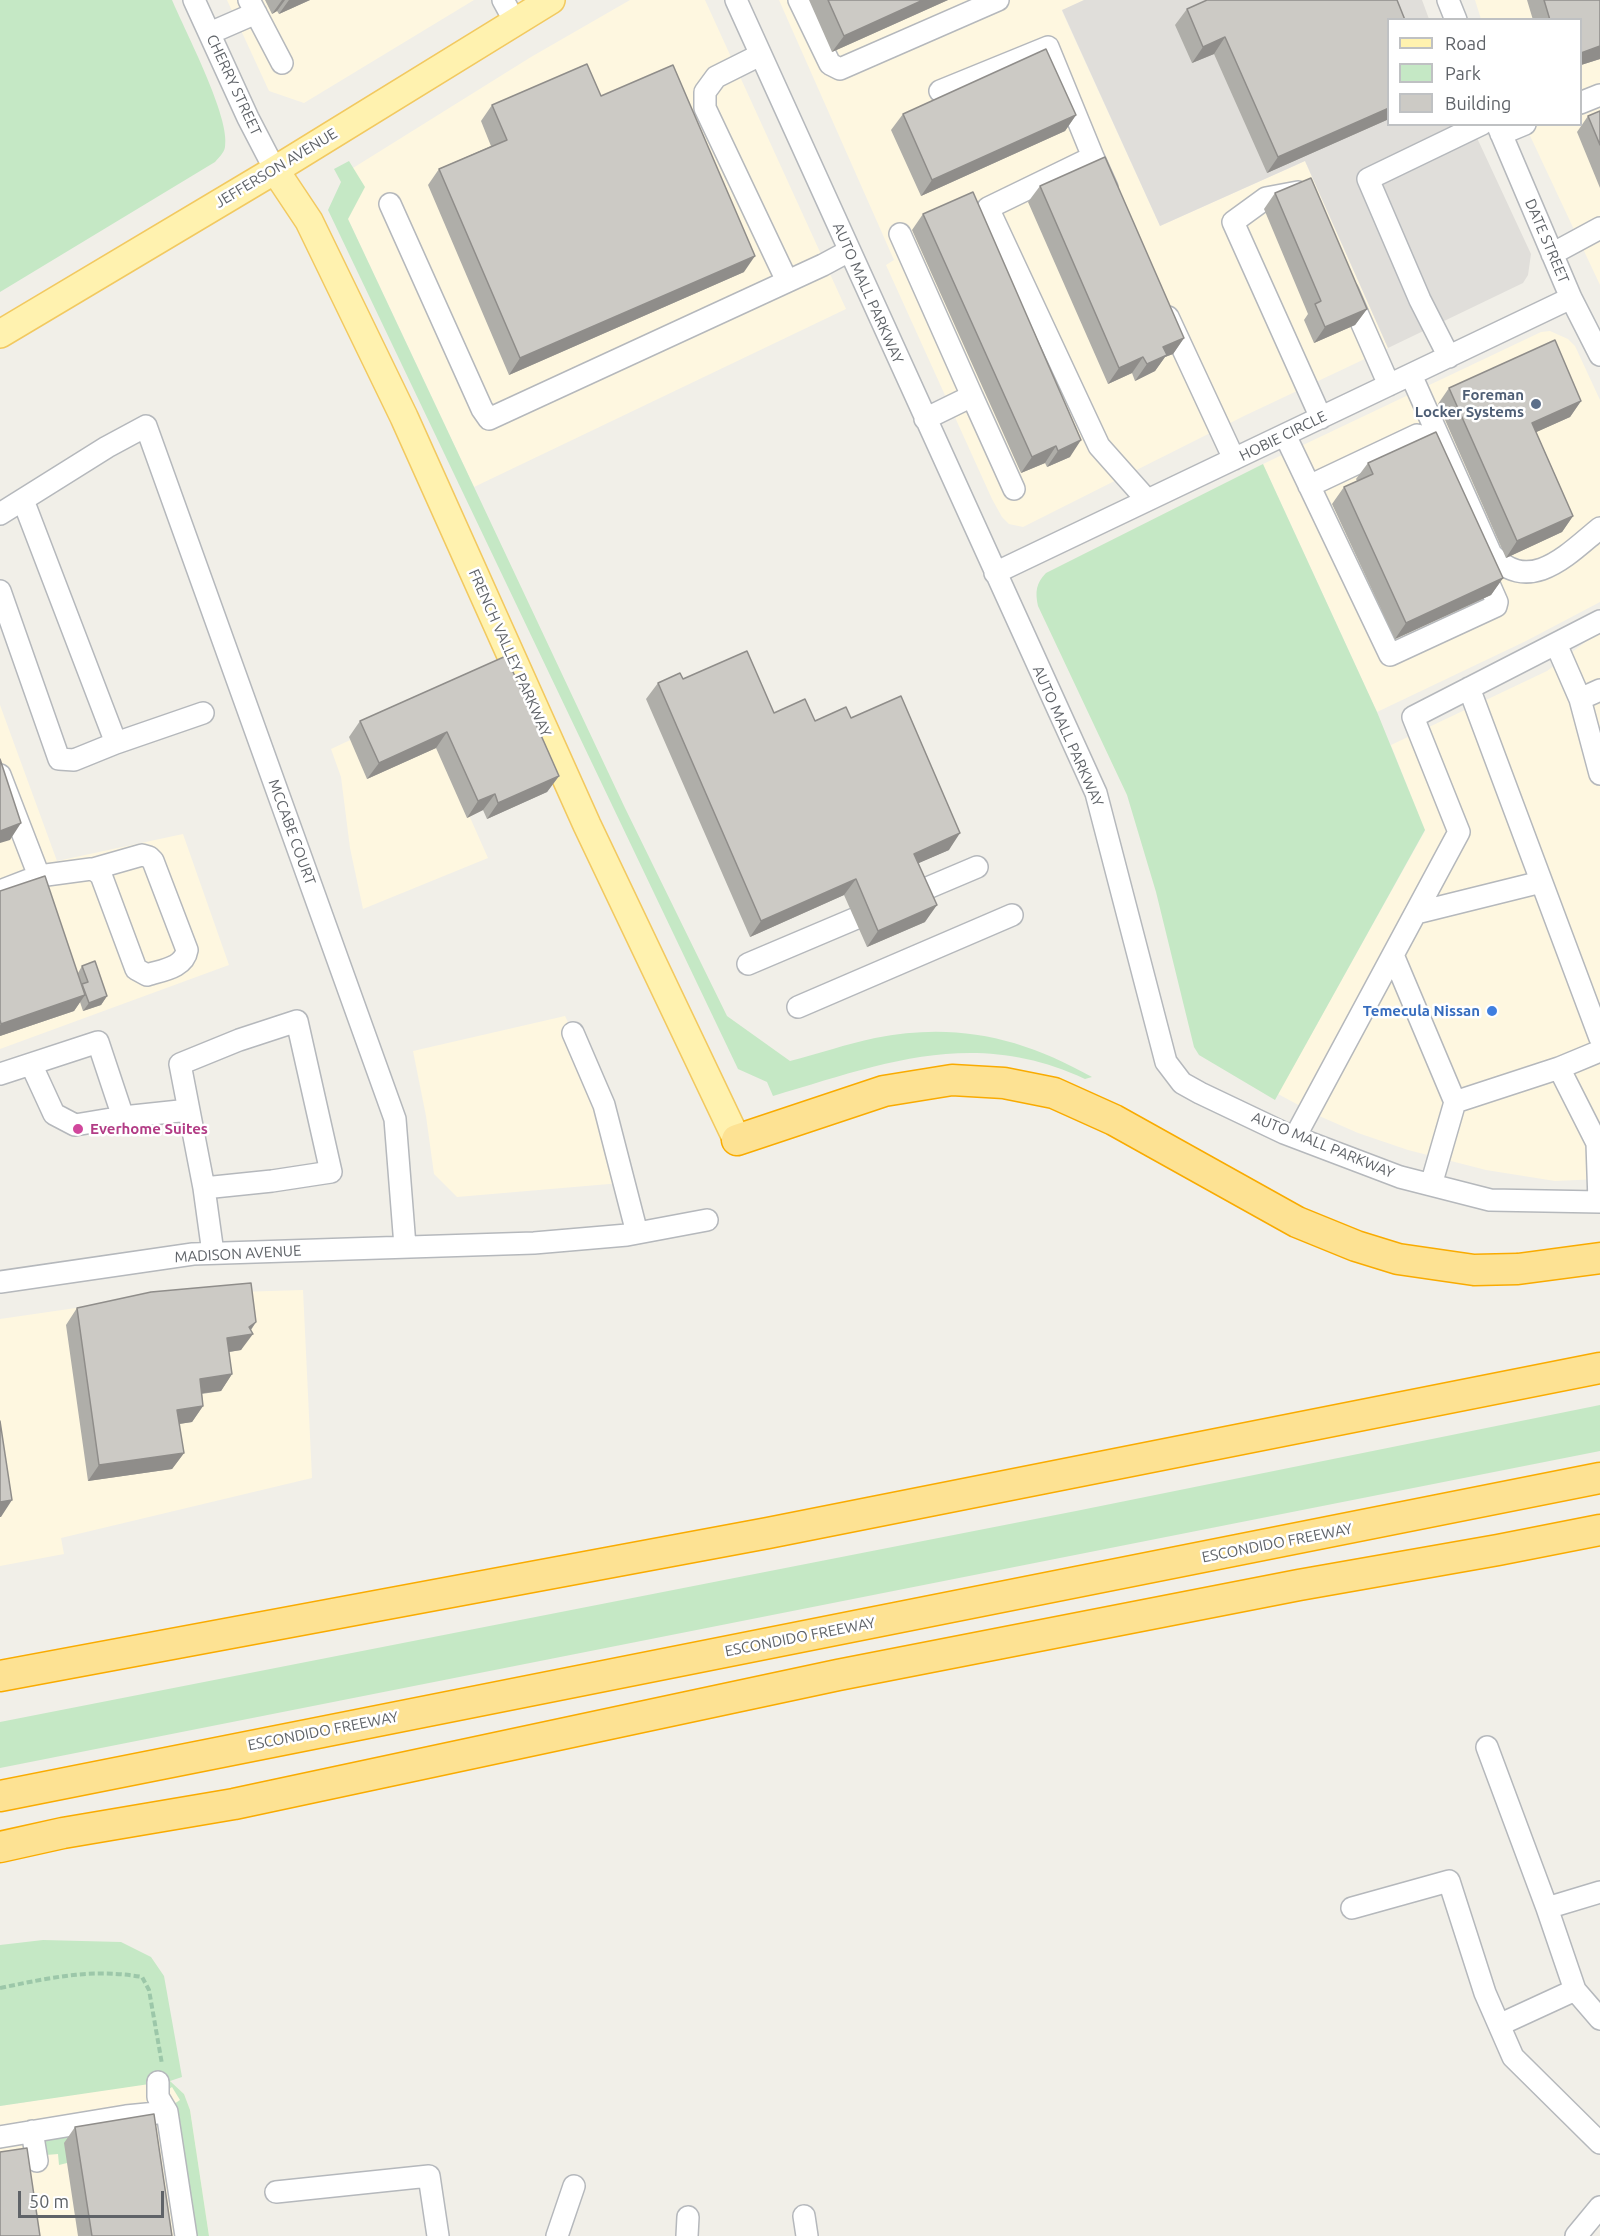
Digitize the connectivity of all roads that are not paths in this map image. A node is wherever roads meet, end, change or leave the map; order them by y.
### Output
1 (194, 0) edge
2 (550, 0) edge
3 (735, 0) edge
4 (799, 0) edge
5 (998, 0) edge
6 (1448, 0) edge
7 (252, 7) edge
8 (509, 11) edge
9 (1455, 18) edge
10 (210, 33) junction
11 (760, 55) junction
12 (282, 63) dead end
13 (940, 91) dead end
14 (1600, 95) edge
15 (1582, 103) edge
16 (1510, 126) edge
17 (1494, 128) edge
18 (1093, 157) junction
19 (276, 170) junction
20 (390, 204) dead end
21 (1118, 211) edge
22 (1312, 212) edge
23 (1600, 228) edge
24 (900, 234) dead end
25 (849, 251) junction
26 (1552, 254) junction
27 (1341, 277) edge
28 (787, 281) junction
29 (1158, 297) edge
30 (1571, 298) junction
31 (0, 334) edge
32 (1600, 356) edge
33 (1449, 357) junction
34 (1412, 375) junction
35 (1389, 385) junction
36 (972, 396) junction
37 (1321, 418) junction
38 (925, 419) junction
39 (1425, 429) junction
40 (1285, 435) junction
41 (1234, 459) junction
42 (1309, 486) junction
43 (1014, 489) dead end
44 (23, 500) junction
45 (1147, 500) junction
46 (0, 514) edge
47 (1600, 528) edge
48 (995, 573) junction
49 (0, 591) edge
50 (1600, 621) edge
51 (1556, 644) junction
52 (1469, 688) junction
53 (1600, 690) edge
54 (1580, 699) junction
55 (203, 713) dead end
56 (116, 743) junction
57 (1599, 765) edge
58 (0, 775) edge
59 (977, 867) dead end
60 (93, 869) junction
61 (39, 876) junction
62 (1542, 882) junction
63 (0, 891) edge
64 (1416, 913) junction
65 (1012, 915) dead end
66 (1393, 955) junction
67 (748, 964) dead end
68 (798, 1007) dead end
69 (573, 1033) dead end
70 (1600, 1038) edge
71 (1600, 1051) edge
72 (31, 1064) junction
73 (1559, 1068) junction
74 (0, 1074) edge
75 (1455, 1102) junction
76 (189, 1110) junction
77 (123, 1117) junction
78 (1295, 1137) junction
79 (737, 1140) joint
80 (1431, 1185) junction
81 (204, 1188) junction
82 (1599, 1202) edge
83 (707, 1220) dead end
84 (637, 1233) junction
85 (405, 1246) junction
86 (213, 1253) junction
87 (1600, 1258) edge
88 (0, 1282) edge
89 (1600, 1368) edge
90 (1600, 1478) edge
91 (1600, 1530) edge
92 (0, 1664) edge
93 (41, 1668) junction
94 (0, 1676) edge
95 (1487, 1746) dead end
96 (0, 1796) edge
97 (0, 1847) edge
98 (1600, 1892) edge
99 (1352, 1908) dead end
100 (1547, 1908) junction
101 (1575, 1990) junction
102 (1600, 2019) edge
103 (1499, 2025) junction
104 (158, 2082) road end
105 (167, 2112) junction
106 (32, 2131) junction
107 (0, 2137) edge
108 (1600, 2143) edge
109 (37, 2161) dead end
110 (574, 2186) dead end
111 (276, 2192) dead end
112 (1600, 2207) edge
113 (186, 2236) edge
114 (438, 2236) edge
115 (557, 2236) edge
116 (1576, 2236) edge

1 - 10 street, CHERRY STREET
2 - 8 main road, JEFFERSON AVENUE
3 - 11 street, AUTO MALL PARKWAY
4 - 5 street
6 - 9 street
7 - 10 street
7 - 12 street
8 - 19 main road, JEFFERSON AVENUE
10 - 19 street, CHERRY STREET
11 - 25 street, AUTO MALL PARKWAY
11 - 28 street
13 - 18 street
14 - 15 street
16 - 17 street
17 - 26 street, DATE STREET
17 - 33 street
18 - 21 street
18 - 45 street
19 - 31 main road, JEFFERSON AVENUE
19 - 79 main road, FRENCH VALLEY PARKWAY
20 - 28 street
22 - 37 street
23 - 26 street
24 - 36 street
25 - 28 street
25 - 38 street, AUTO MALL PARKWAY
26 - 30 street, DATE STREET
27 - 35 street
29 - 41 street
30 - 32 street, DATE STREET
30 - 33 street, HOBIE CIRCLE
33 - 34 street, HOBIE CIRCLE
34 - 35 street, HOBIE CIRCLE
34 - 39 street
35 - 37 street, HOBIE CIRCLE
36 - 38 street
36 - 43 street
37 - 40 street, HOBIE CIRCLE
38 - 48 street, AUTO MALL PARKWAY
39 - 42 street
39 - 42 street
39 - 47 street
40 - 41 street, HOBIE CIRCLE
40 - 42 street
41 - 45 street, HOBIE CIRCLE
44 - 46 street
44 - 56 street
44 - 85 street, MCCABE COURT
45 - 48 street, HOBIE CIRCLE
48 - 78 street, AUTO MALL PARKWAY
49 - 56 street
50 - 51 street
51 - 52 street
51 - 54 street
52 - 62 street
52 - 64 street
53 - 54 street
54 - 57 street
55 - 56 street
58 - 61 street
59 - 67 street
60 - 60 street
60 - 61 street
61 - 63 street
62 - 64 street
62 - 70 street
64 - 66 street
65 - 68 street
66 - 75 street
66 - 78 street
69 - 84 street
71 - 73 street
72 - 74 street
72 - 77 street
72 - 77 street
73 - 75 street
73 - 82 street
75 - 80 street
76 - 77 street
76 - 81 street
76 - 81 street
78 - 80 street, AUTO MALL PARKWAY
79 - 87 highway
80 - 82 street, AUTO MALL PARKWAY
81 - 86 street
83 - 84 street, MADISON AVENUE
84 - 85 street, MADISON AVENUE
85 - 86 street, MADISON AVENUE
86 - 88 street, MADISON AVENUE
89 - 93 highway
90 - 96 highway, ESCONDIDO FREEWAY
91 - 97 highway
92 - 93 highway
93 - 94 highway
95 - 100 street
98 - 100 street
99 - 103 street
100 - 101 street
101 - 102 street
101 - 103 street
103 - 108 street
104 - 105 street
105 - 106 street
105 - 113 street
106 - 107 street
106 - 109 street
110 - 115 street
111 - 114 street
112 - 116 street

